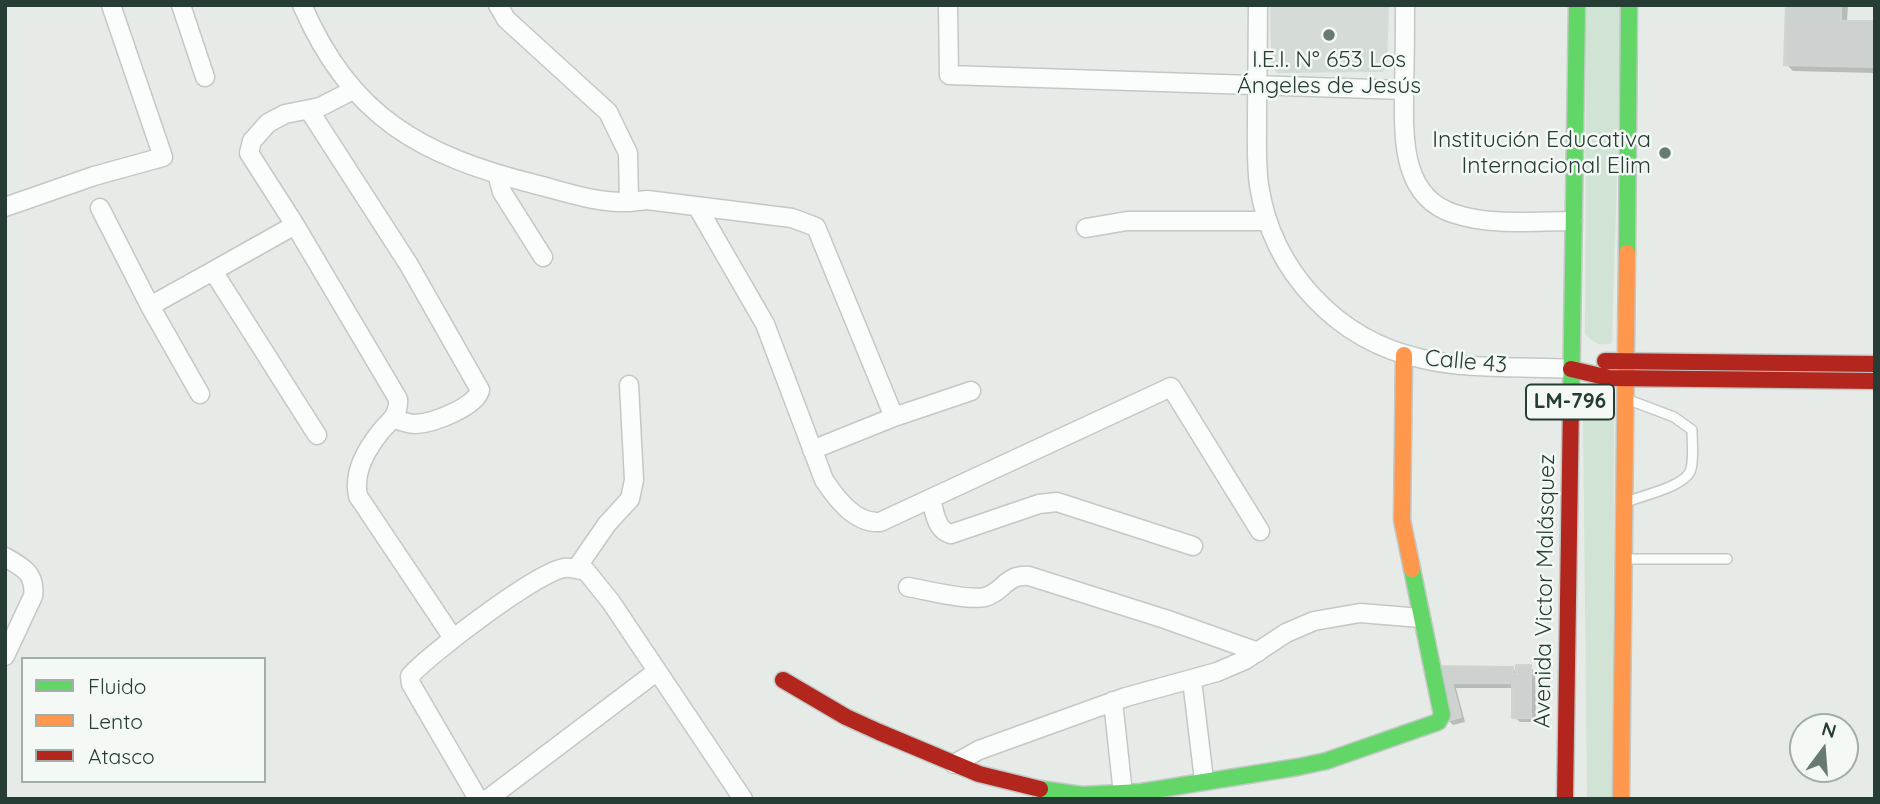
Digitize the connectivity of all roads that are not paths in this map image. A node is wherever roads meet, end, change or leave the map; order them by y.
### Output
1 (111, 5) edge
2 (181, 5) edge
3 (302, 5) edge
4 (498, 5) edge
5 (948, 5) edge
6 (1258, 5) edge
7 (1405, 5) edge
8 (1577, 5) edge
9 (1629, 5) edge
10 (205, 77) dead end
11 (1257, 85) junction
12 (353, 90) junction
13 (1404, 90) junction
14 (310, 110) junction
15 (496, 174) junction
16 (629, 202) junction
17 (5, 207) edge
18 (100, 208) dead end
19 (698, 208) junction
20 (1267, 220) junction
21 (1573, 221) junction
22 (295, 225) junction
23 (1086, 228) dead end
24 (543, 257) dead end
25 (213, 271) junction
26 (150, 306) junction
27 (1404, 355) junction
28 (1625, 360) junction
29 (1875, 364) edge
30 (1571, 369) junction
31 (1625, 377) junction
32 (1875, 381) edge
33 (629, 385) dead end
34 (971, 391) dead end
35 (200, 394) dead end
36 (1625, 399) junction
37 (894, 417) junction
38 (394, 419) junction
39 (317, 435) dead end
40 (812, 450) junction
41 (931, 500) junction
42 (1624, 503) junction
43 (1260, 531) dead end
44 (1193, 546) dead end
45 (5, 557) edge
46 (1624, 559) junction
47 (1727, 559) dead end
48 (576, 569) junction
49 (908, 587) dead end
50 (1421, 618) junction
51 (453, 638) junction
52 (1258, 652) junction
53 (5, 656) edge
54 (656, 672) junction
55 (783, 680) dead end
56 (1192, 680) junction
57 (1113, 701) junction
58 (954, 764) junction
59 (1204, 780) junction
60 (1123, 794) junction
61 (740, 798) edge
62 (478, 799) edge
63 (488, 799) edge
64 (1565, 799) edge
65 (1622, 799) edge

1 - 17 street
2 - 10 street
3 - 12 street
4 - 16 street
5 - 11 street
6 - 11 street, Calle 43
7 - 13 street
8 - 21 street, Avenida Victor Malásquez / LM-796
9 - 28 street, LM-796
11 - 13 street
11 - 20 street, Calle 43
12 - 14 street
12 - 15 street
13 - 21 street
14 - 22 street
14 - 38 street
15 - 16 street
15 - 24 street
16 - 19 street
18 - 26 street
19 - 37 street
19 - 40 street
20 - 23 street
20 - 27 street, Calle 43
21 - 30 street, Avenida Victor Malásquez / LM-796
22 - 25 street
22 - 38 street
25 - 26 street
25 - 39 street
26 - 35 street
27 - 30 street, Calle 43
27 - 50 street
28 - 29 street
28 - 30 street
28 - 31 street, LM-796
30 - 31 street
30 - 64 street, Avenida Victor Malásquez / LM-796
31 - 32 street
31 - 36 street, LM-796
33 - 48 street
34 - 37 street
36 - 42 street, LM-796
36 - 42 lane
37 - 40 street
38 - 51 street
40 - 41 street
41 - 43 street
41 - 44 street
42 - 46 street, LM-796
45 - 53 street
46 - 47 lane
46 - 65 street, LM-796
48 - 51 street
48 - 54 street
49 - 52 street
50 - 52 street
50 - 59 street
51 - 62 street
52 - 56 street
54 - 61 street
54 - 63 street
55 - 58 street
56 - 57 street
56 - 59 street
57 - 58 street
57 - 60 street
58 - 60 street
59 - 60 street

